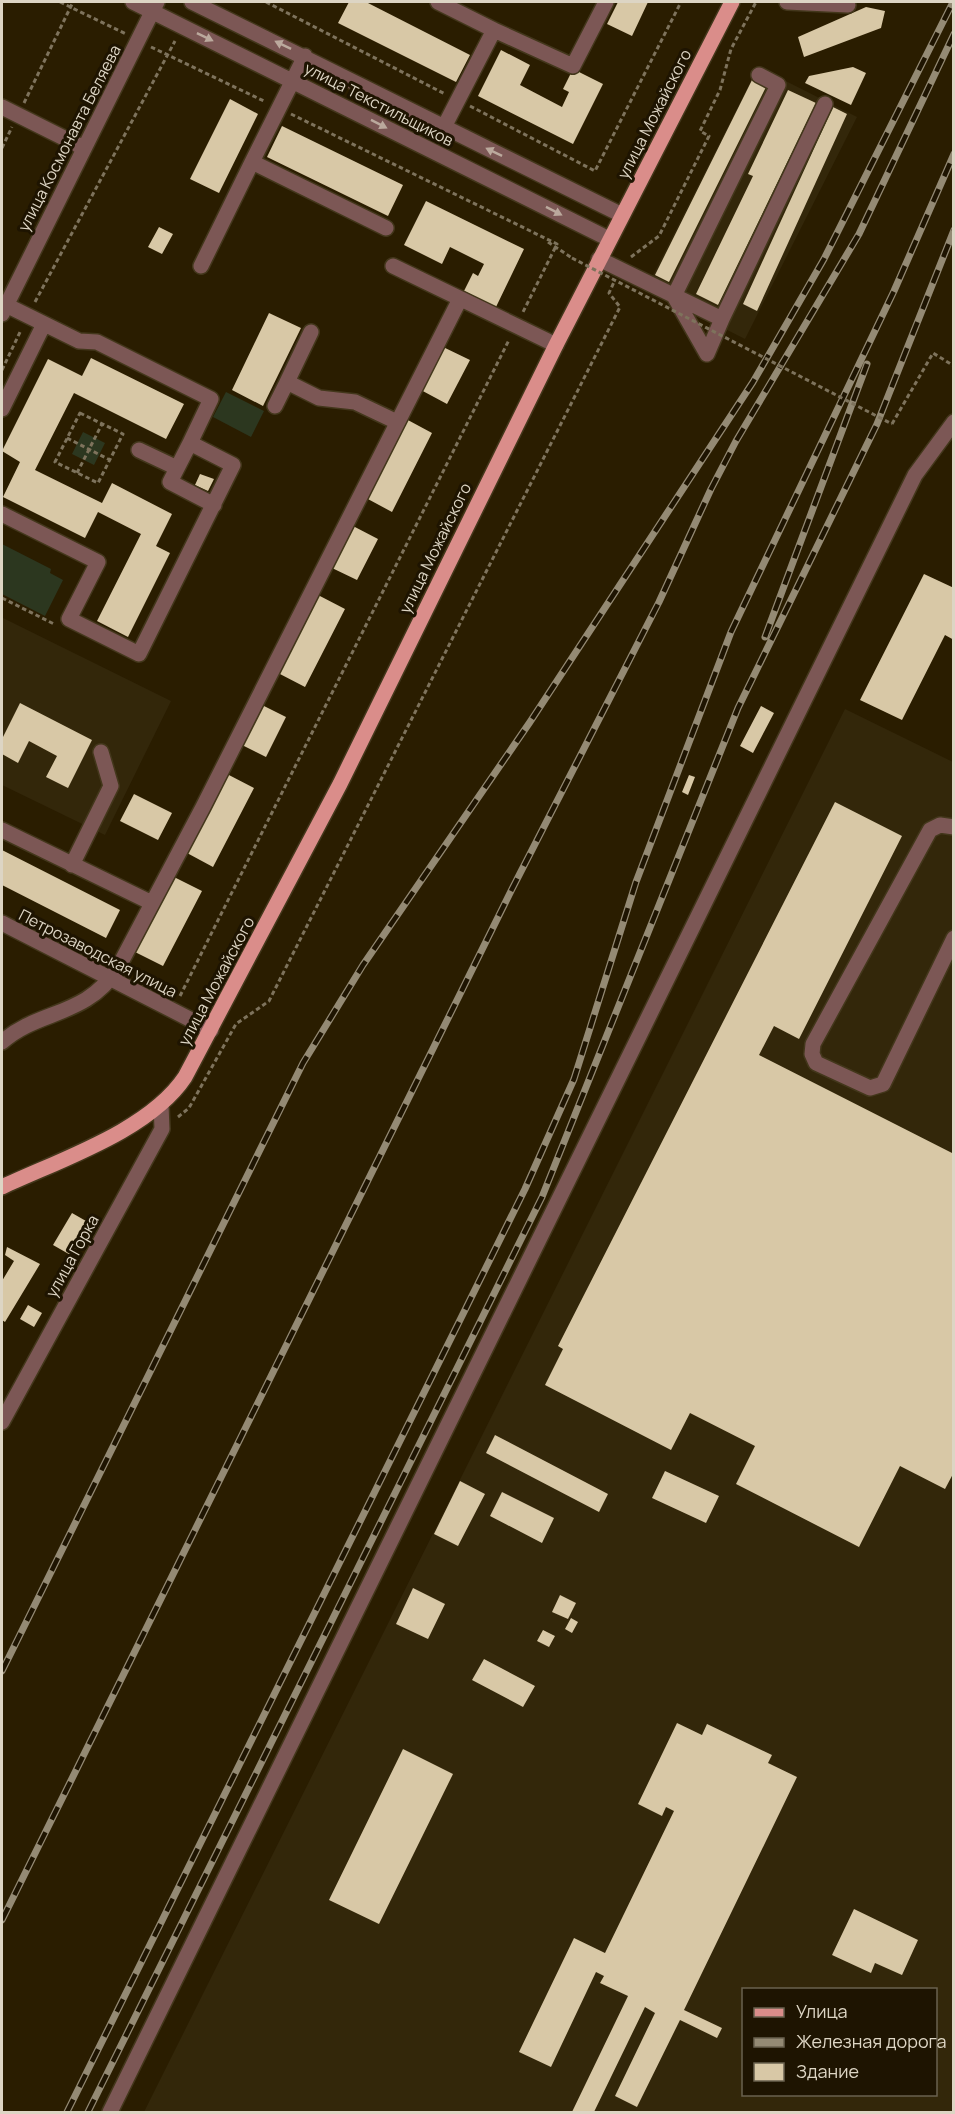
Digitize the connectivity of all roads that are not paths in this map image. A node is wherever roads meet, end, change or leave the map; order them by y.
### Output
1 (133, 2) edge
2 (192, 2) edge
3 (438, 2) edge
4 (606, 2) edge
5 (732, 2) edge
6 (787, 2) edge
7 (848, 4) dead end
8 (155, 6) edge
9 (494, 30) junction
10 (305, 56) junction
11 (759, 75) dead end
12 (293, 81) junction
13 (825, 104) dead end
14 (2, 107) edge
15 (444, 127) junction
16 (84, 148) junction
17 (252, 162) junction
18 (622, 215) junction
19 (386, 228) dead end
20 (609, 239) junction
21 (599, 259) junction
22 (201, 266) dead end
23 (393, 266) dead end
24 (674, 296) junction
25 (460, 299) junction
26 (4, 309) edge
27 (722, 319) junction
28 (44, 324) junction
29 (311, 332) dead end
30 (556, 345) junction
31 (287, 382) junction
32 (275, 406) dead end
33 (2, 410) edge
34 (397, 422) junction
35 (954, 422) edge
36 (189, 443) junction
37 (139, 450) dead end
38 (177, 468) junction
39 (214, 505) junction
40 (2, 514) edge
41 (100, 752) dead end
42 (954, 827) edge
43 (2, 830) edge
44 (72, 865) junction
45 (152, 903) junction
46 (2, 923) edge
47 (954, 938) edge
48 (110, 979) junction
49 (211, 1030) junction
50 (2, 1042) edge
51 (161, 1105) junction
52 (2, 1187) edge
53 (2, 1422) edge
54 (110, 2112) edge

1 - 8 street, улица Текстильщиков
10 -> 2 street, улица Текстильщиков
3 - 9 street
4 - 9 street
5 - 18 main road, улица Можайского
6 - 7 street
8 -> 12 street, улица Текстильщиков
8 - 16 street, улица Космонавта Беляева
9 - 15 street
10 - 12 street
10 - 15 street, улица Текстильщиков
11 - 24 street
12 - 17 street
12 -> 20 street, улица Текстильщиков
13 - 27 street
14 - 16 street
18 -> 15 street, улица Текстильщиков
16 - 26 street, улица Космонавта Беляева
17 - 19 street
17 - 22 street
18 - 20 main road, улица Можайского
20 - 21 main road, улица Можайского
21 - 24 street
21 - 30 main road, улица Можайского
23 - 25 street
24 - 27 street
24 - 27 street
25 - 30 street
25 - 34 street
26 - 28 street
28 - 33 street
28 - 36 street
29 - 31 street
30 - 49 main road, улица Можайского
31 - 32 street
31 - 34 street
34 - 45 street
35 - 54 street
36 - 38 street
36 - 39 street
37 - 38 street
38 - 39 street
39 - 40 street
41 - 44 street
42 - 47 street
43 - 44 street
44 - 45 street
45 - 48 street
46 - 48 street, Петрозаводская улица
48 - 49 street, Петрозаводская улица
48 - 50 street
49 - 51 main road, улица Можайского
51 - 52 main road, улица Можайского
51 - 53 street, улица Горка

